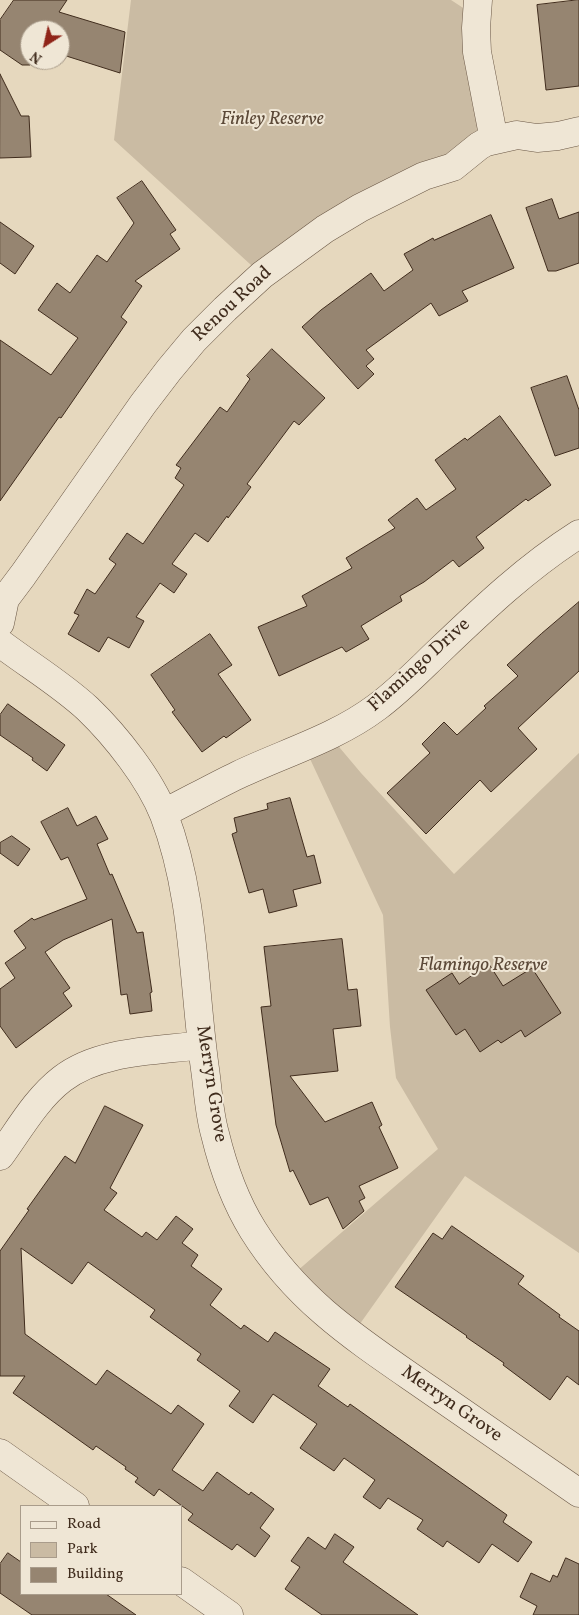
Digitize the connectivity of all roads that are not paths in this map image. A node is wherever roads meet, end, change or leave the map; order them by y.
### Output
1 (478, 0) edge
2 (579, 131) edge
3 (494, 140) junction
4 (579, 534) edge
5 (0, 623) edge
6 (0, 643) edge
7 (164, 814) junction
8 (202, 1045) junction
9 (0, 1156) edge
10 (0, 1453) edge
11 (579, 1493) edge
12 (74, 1505) edge
13 (182, 1582) edge
14 (229, 1615) edge

1 - 3 street
2 - 3 street, Renou Road
3 - 5 street, Renou Road
4 - 7 street, Flamingo Drive
6 - 7 street, Merryn Grove
7 - 8 street, Merryn Grove
8 - 9 street
8 - 11 street, Merryn Grove
10 - 12 street
13 - 14 street

